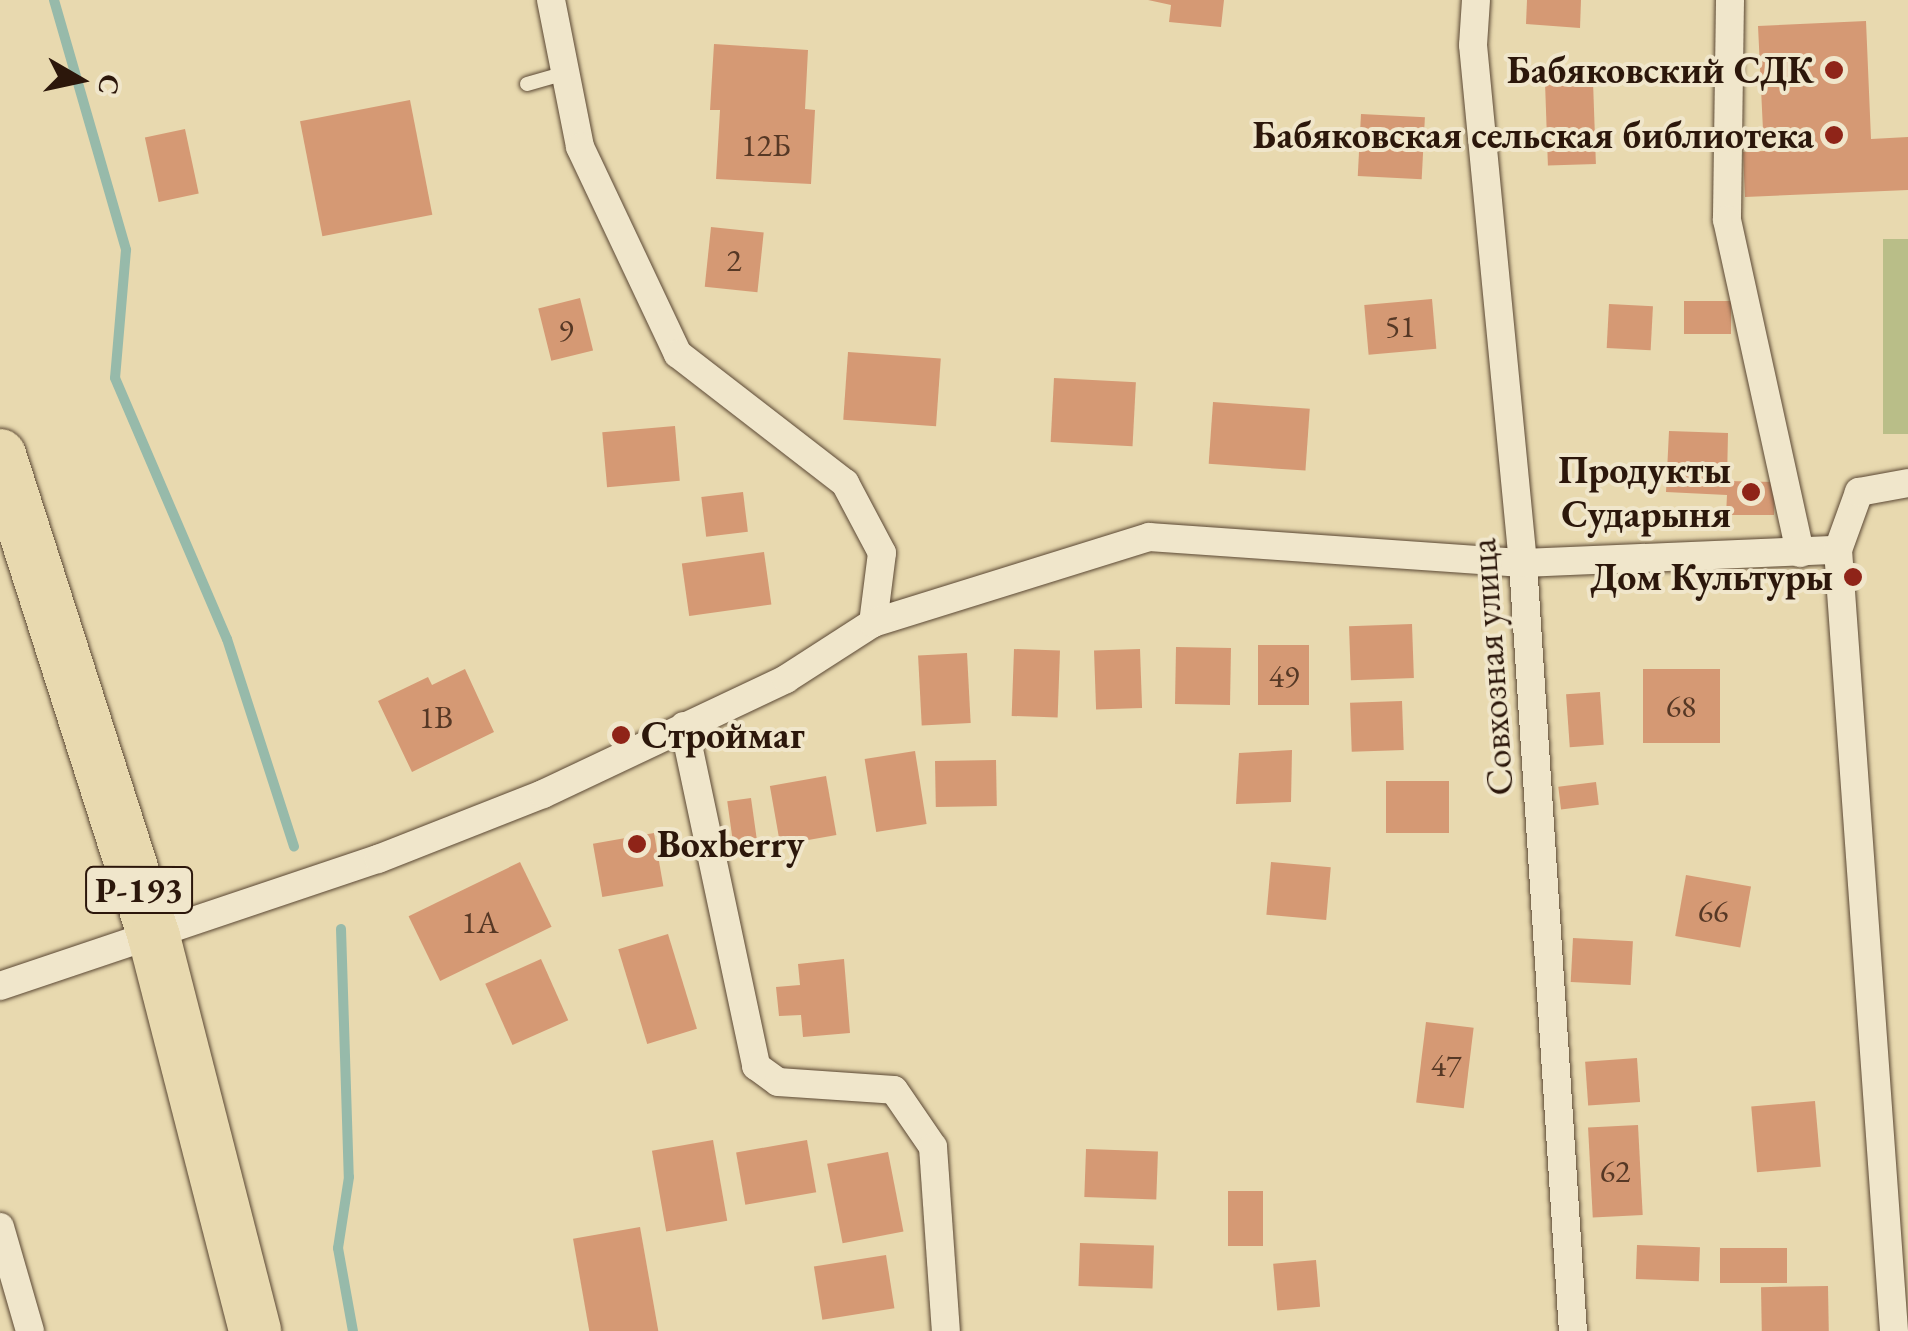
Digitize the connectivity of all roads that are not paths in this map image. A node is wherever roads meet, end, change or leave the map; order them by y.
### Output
1 (552, 0) edge
2 (1476, 0) edge
3 (1730, 0) edge
4 (566, 73) junction
5 (527, 84) dead end
6 (0, 455) edge
7 (1908, 483) edge
8 (1838, 550) junction
9 (1800, 553) junction
10 (1523, 563) junction
11 (874, 624) junction
12 (684, 726) junction
13 (154, 937) junction
14 (0, 986) edge
15 (0, 1228) edge
16 (30, 1331) edge
17 (255, 1331) edge
18 (946, 1331) edge
19 (1573, 1331) edge
20 (1894, 1331) edge

1 - 4 street
2 - 10 street, Совхозная улица
3 - 9 street
4 - 5 lane
4 - 11 street
6 - 13 highway, Р-193
7 - 8 street
8 - 9 street
8 - 20 street
9 - 10 street
10 - 11 street
10 - 19 street, Совхозная улица
11 - 12 street
12 - 13 street
12 - 18 street
13 - 14 street
13 - 17 highway, Р-193
15 - 16 street

